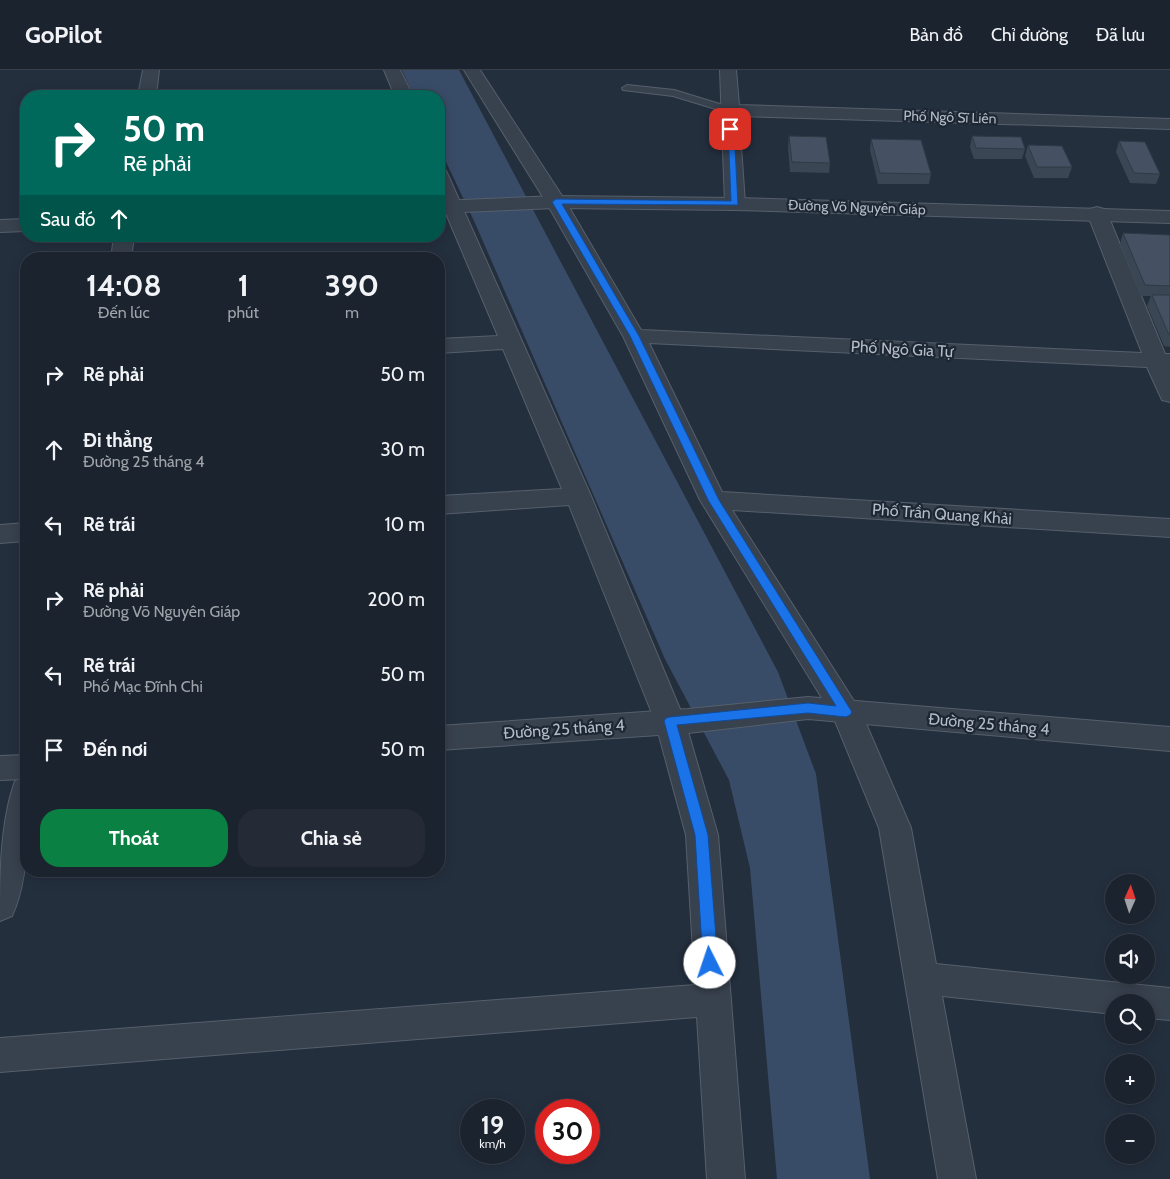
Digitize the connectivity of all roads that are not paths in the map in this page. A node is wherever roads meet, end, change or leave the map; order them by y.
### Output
1 (151, 70) edge
2 (392, 70) edge
3 (472, 70) edge
4 (728, 70) edge
5 (628, 88) dead end
6 (148, 90) edge
7 (401, 90) edge
8 (729, 110) junction
9 (1170, 124) edge
10 (445, 189) edge
11 (550, 202) junction
12 (735, 204) junction
13 (452, 207) edge
14 (1097, 213) junction
15 (1170, 217) edge
16 (20, 225) edge
17 (0, 226) edge
18 (634, 336) junction
19 (512, 342) junction
20 (445, 346) edge
21 (1163, 361) edge
22 (1170, 395) edge
23 (578, 496) junction
24 (714, 500) junction
25 (445, 505) edge
26 (1170, 528) edge
27 (20, 532) edge
28 (0, 534) edge
29 (846, 712) junction
30 (679, 721) junction
31 (445, 738) edge
32 (1170, 739) edge
33 (20, 767) edge
34 (0, 768) edge
35 (20, 817) edge
36 (0, 906) edge
37 (922, 978) junction
38 (713, 1000) junction
39 (1170, 1004) edge
40 (0, 1054) edge
41 (726, 1179) edge
42 (957, 1179) edge

1 - 6 street
2 - 7 street
3 - 11 street
4 - 8 street
5 - 8 lane
8 - 9 street, Phố Ngô Sĩ Liên
8 - 12 street
10 - 13 street
11 - 12 street, Đường Võ Nguyên Giáp
11 - 13 street, Đường Võ Nguyên Giáp
11 - 18 street
12 - 14 street, Đường Võ Nguyên Giáp
13 - 19 street
14 - 15 street, Đường Võ Nguyên Giáp
14 - 21 street
16 - 17 street
18 - 21 street, Phố Ngô Gia Tự
18 - 24 street
19 - 20 street
19 - 23 street
21 - 22 street
23 - 25 street
23 - 30 street
24 - 26 street, Phố Trần Quang Khải
24 - 29 street
27 - 28 street
29 - 30 street, Đường 25 tháng 4
29 - 32 street, Đường 25 tháng 4
29 - 37 street
30 - 31 street, Đường 25 tháng 4
30 - 38 street
33 - 34 street
35 - 36 street
37 - 39 street
37 - 42 street
38 - 40 street
38 - 41 street

